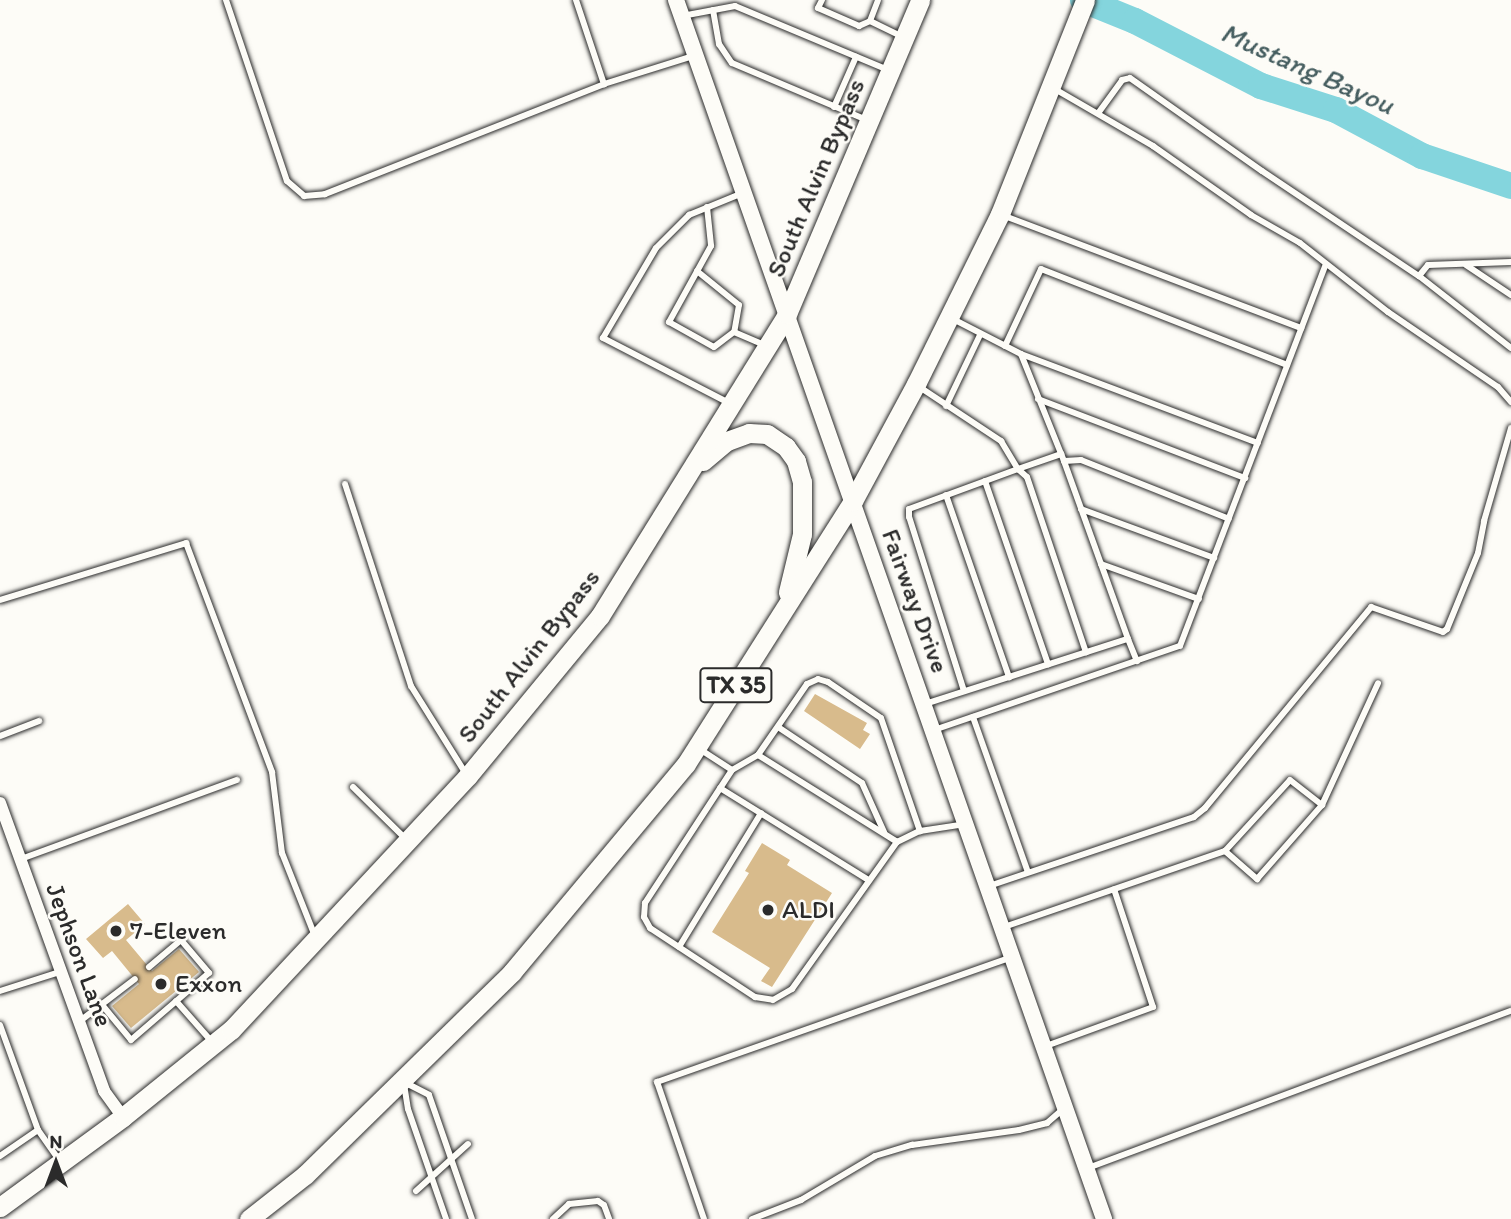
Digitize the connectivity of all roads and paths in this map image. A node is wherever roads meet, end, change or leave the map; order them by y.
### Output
1 (226, 0) edge
2 (576, 0) edge
3 (676, 0) edge
4 (822, 0) edge
5 (878, 0) edge
6 (920, 0) edge
7 (1085, 0) edge
8 (713, 10) junction
9 (682, 16) junction
10 (870, 21) junction
11 (904, 37) junction
12 (695, 56) junction
13 (856, 57) junction
14 (890, 71) junction
15 (604, 83) junction
16 (1051, 87) junction
17 (834, 107) junction
18 (1099, 112) junction
19 (869, 121) junction
20 (743, 193) junction
21 (708, 207) junction
22 (1000, 214) junction
23 (1511, 262) edge
24 (1465, 264) junction
25 (1325, 266) junction
26 (697, 271) junction
27 (1419, 276) junction
28 (1511, 295) edge
29 (787, 314) junction
30 (950, 317) junction
31 (1301, 328) junction
32 (734, 332) junction
33 (980, 335) junction
34 (1005, 346) junction
35 (767, 347) junction
36 (1511, 348) edge
37 (1021, 354) junction
38 (1287, 365) junction
39 (916, 384) junction
40 (1038, 400) junction
41 (1511, 402) edge
42 (731, 404) junction
43 (946, 406) junction
44 (1511, 428) edge
45 (1258, 443) junction
46 (1063, 458) junction
47 (1018, 469) junction
48 (689, 472) junction
49 (1245, 478) junction
50 (985, 481) junction
51 (345, 484) dead end
52 (946, 495) junction
53 (853, 501) junction
54 (1082, 509) junction
55 (1229, 519) junction
56 (1214, 558) junction
57 (1101, 564) junction
58 (1199, 599) junction
59 (0, 600) edge
60 (783, 610) junction
61 (1128, 639) junction
62 (1086, 652) junction
63 (1137, 661) junction
64 (1048, 664) junction
65 (1009, 677) junction
66 (1378, 683) dead end
67 (964, 691) junction
68 (925, 704) junction
69 (973, 717) junction
70 (39, 721) dead end
71 (778, 727) junction
72 (934, 730) junction
73 (0, 736) edge
74 (697, 747) junction
75 (758, 755) junction
76 (732, 770) junction
77 (468, 776) junction
78 (237, 780) dead end
79 (353, 787) dead end
80 (720, 788) junction
81 (0, 803) edge
82 (1322, 805) junction
83 (761, 813) junction
84 (3, 820) edge
85 (967, 824) junction
86 (920, 831) junction
87 (885, 834) junction
88 (408, 842) junction
89 (897, 842) junction
90 (1225, 851) junction
91 (21, 859) junction
92 (1028, 872) junction
93 (867, 879) junction
94 (989, 886) junction
95 (1114, 889) junction
96 (1003, 927) junction
97 (317, 941) junction
98 (679, 947) junction
99 (1014, 957) junction
100 (152, 967) dead end
101 (60, 972) junction
102 (135, 981) dead end
103 (0, 991) edge
104 (177, 997) junction
105 (103, 1006) junction
106 (156, 1007) dead end
107 (1511, 1011) edge
108 (162, 1013) junction
109 (144, 1017) dead end
110 (78, 1022) junction
111 (150, 1023) junction
112 (0, 1025) edge
113 (214, 1044) junction
114 (1044, 1046) junction
115 (403, 1082) junction
116 (1063, 1110) junction
117 (122, 1117) junction
118 (38, 1130) junction
119 (468, 1144) dead end
120 (0, 1156) edge
121 (452, 1159) junction
122 (62, 1164) junction
123 (1086, 1169) junction
124 (432, 1177) junction
125 (416, 1191) dead end
126 (0, 1207) edge
127 (249, 1219) edge
128 (446, 1219) edge
129 (472, 1219) edge
130 (553, 1219) edge
131 (609, 1219) edge
132 (704, 1219) edge
133 (752, 1219) edge
134 (1104, 1219) edge

1 - 15 lane
2 - 15 lane
3 - 9 street, Fairway Drive
4 - 10 lane
5 - 10 lane
6 - 11 main road, South Alvin Bypass
7 - 16 main road, TX 35
8 - 9 lane
8 - 13 lane
8 - 17 lane
9 - 12 street, Fairway Drive
10 - 11 lane
11 - 14 main road, South Alvin Bypass
12 - 15 lane
12 - 20 street, Fairway Drive
13 - 14 lane
13 - 17 lane
14 - 19 main road, South Alvin Bypass
16 - 18 lane
16 - 22 main road, TX 35
17 - 19 lane
18 - 25 lane
18 - 27 lane
19 - 29 main road, South Alvin Bypass
20 - 21 lane
20 - 29 street, Fairway Drive
21 - 26 lane
21 - 42 lane
22 - 30 main road, TX 35
22 - 31 lane
23 - 24 lane
24 - 27 lane
24 - 28 lane
25 - 31 lane
25 - 41 lane
26 - 32 lane
26 - 32 lane
27 - 36 lane
29 - 35 main road, South Alvin Bypass
29 - 53 street, Fairway Drive
30 - 33 lane
30 - 39 main road, TX 35
31 - 38 lane
32 - 35 lane
33 - 34 lane
33 - 43 lane
34 - 37 lane
34 - 38 lane
35 - 42 main road, South Alvin Bypass
37 - 40 lane
37 - 45 lane
38 - 45 lane
39 - 43 lane
39 - 53 main road, TX 35
40 - 46 lane
40 - 49 lane
42 - 48 main road, South Alvin Bypass
43 - 47 lane
44 - 92 lane
45 - 49 lane
46 - 47 lane
46 - 54 lane
46 - 55 lane
47 - 50 lane
47 - 62 lane
48 - 60 main road
48 - 77 main road, South Alvin Bypass
49 - 55 lane
50 - 52 lane
50 - 64 lane
51 - 77 lane
52 - 65 lane
52 - 67 lane
53 - 60 main road, TX 35
53 - 68 street, Fairway Drive
54 - 56 lane
54 - 57 lane
55 - 56 lane
56 - 58 lane
57 - 58 lane
57 - 61 lane
58 - 63 lane
59 - 97 lane
60 - 74 main road, TX 35
61 - 62 lane
61 - 63 lane
62 - 64 lane
63 - 69 lane
64 - 65 lane
65 - 67 lane
66 - 82 lane
67 - 68 lane
68 - 72 street, Fairway Drive
69 - 72 lane
69 - 92 lane
70 - 73 lane
71 - 75 lane
71 - 86 lane
71 - 87 lane
72 - 85 street, Fairway Drive
74 - 76 lane
74 - 115 main road, TX 35
75 - 76 lane
75 - 87 lane
76 - 80 lane
77 - 88 main road, South Alvin Bypass
78 - 91 lane
79 - 88 lane
80 - 83 lane
80 - 98 lane
81 - 84 street, Jephson Lane
82 - 90 lane
82 - 90 lane
83 - 93 lane
83 - 98 lane
84 - 91 street, Jephson Lane
85 - 86 lane
85 - 94 street, Fairway Drive
86 - 89 lane
87 - 89 lane
88 - 97 main road, South Alvin Bypass
89 - 93 lane
90 - 95 lane
91 - 101 street, Jephson Lane
92 - 94 lane
93 - 98 lane
94 - 96 street, Fairway Drive
95 - 96 lane
95 - 114 lane
96 - 99 street, Fairway Drive
97 - 113 main road, South Alvin Bypass
99 - 114 street, Fairway Drive
99 - 132 lane
100 - 104 lane
101 - 103 lane
101 - 110 street, Jephson Lane
102 - 105 lane
104 - 108 lane
104 - 113 lane
105 - 110 lane
105 - 111 lane
106 - 108 lane
107 - 123 lane
108 - 111 lane
109 - 111 lane
110 - 117 street, Jephson Lane
112 - 118 lane
113 - 117 main road, South Alvin Bypass
114 - 116 street, Fairway Drive
115 - 121 lane
115 - 124 lane
115 - 127 main road, TX 35
116 - 123 street, Fairway Drive
116 - 133 lane
117 - 122 main road, South Alvin Bypass
118 - 120 lane
118 - 122 lane
119 - 121 lane
121 - 124 lane
121 - 129 lane
122 - 126 main road, South Alvin Bypass
123 - 134 street, Fairway Drive
124 - 125 lane
124 - 128 lane
130 - 131 lane

